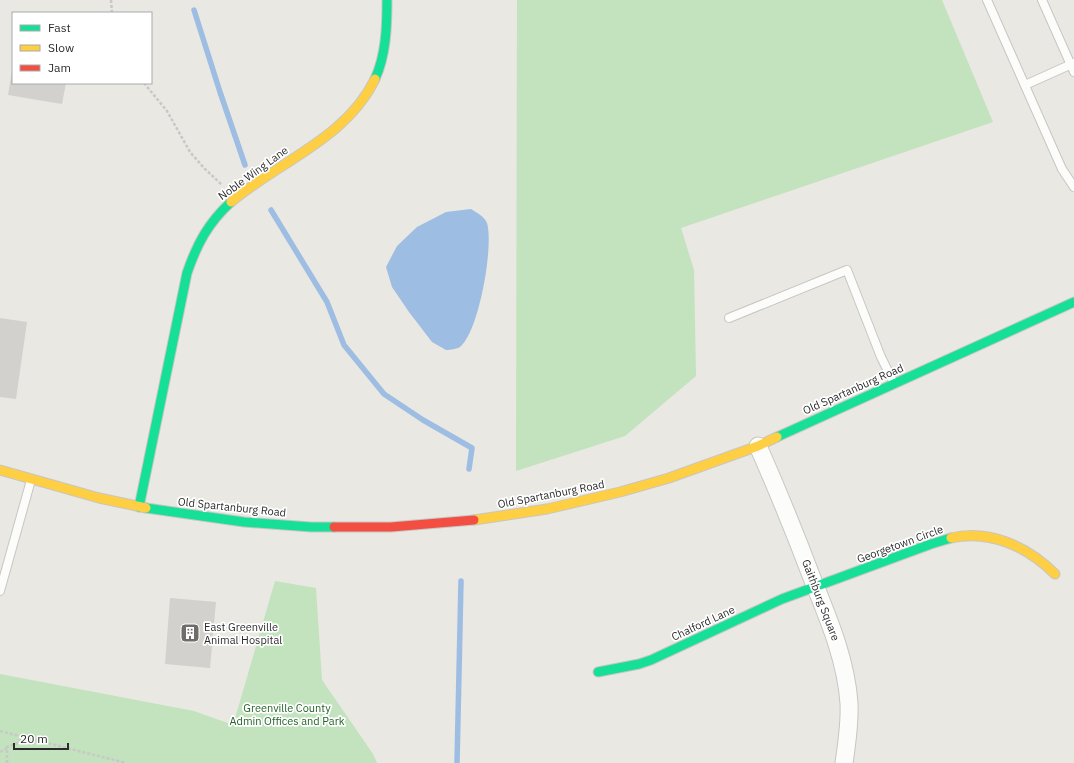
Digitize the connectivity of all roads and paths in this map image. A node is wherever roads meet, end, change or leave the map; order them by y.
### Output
1 (111, 0) edge
2 (387, 0) edge
3 (987, 0) edge
4 (1042, 0) edge
5 (112, 12) edge
6 (1073, 66) edge
7 (145, 84) edge
8 (1025, 85) junction
9 (1074, 187) edge
10 (235, 198) junction
11 (1074, 302) edge
12 (729, 318) dead end
13 (894, 383) junction
14 (758, 446) junction
15 (0, 470) edge
16 (31, 480) junction
17 (139, 507) junction
18 (1055, 574) dead end
19 (816, 587) junction
20 (0, 590) edge
21 (598, 672) dead end
22 (0, 731) edge
23 (24, 737) junction
24 (7, 747) junction
25 (0, 752) edge
26 (7, 763) edge
27 (126, 763) edge
28 (844, 763) edge

1 - 5 path
2 - 10 main road, Noble Wing Lane
3 - 8 lane
4 - 6 lane
6 - 8 lane
7 - 10 path
8 - 9 lane
10 - 17 main road, Noble Wing Lane
11 - 13 main road, Old Spartanburg Road
12 - 13 lane
13 - 14 main road, Old Spartanburg Road
14 - 17 main road, Old Spartanburg Road
14 - 19 street, Gaithburg Square
15 - 16 main road, Old Spartanburg Road
16 - 17 main road, Old Spartanburg Road
16 - 20 lane
18 - 19 main road, Georgetown Circle
19 - 21 main road, Chalford Lane
19 - 28 street, Gaithburg Square
22 - 23 path
23 - 24 path
23 - 27 path
24 - 25 path
24 - 26 path

